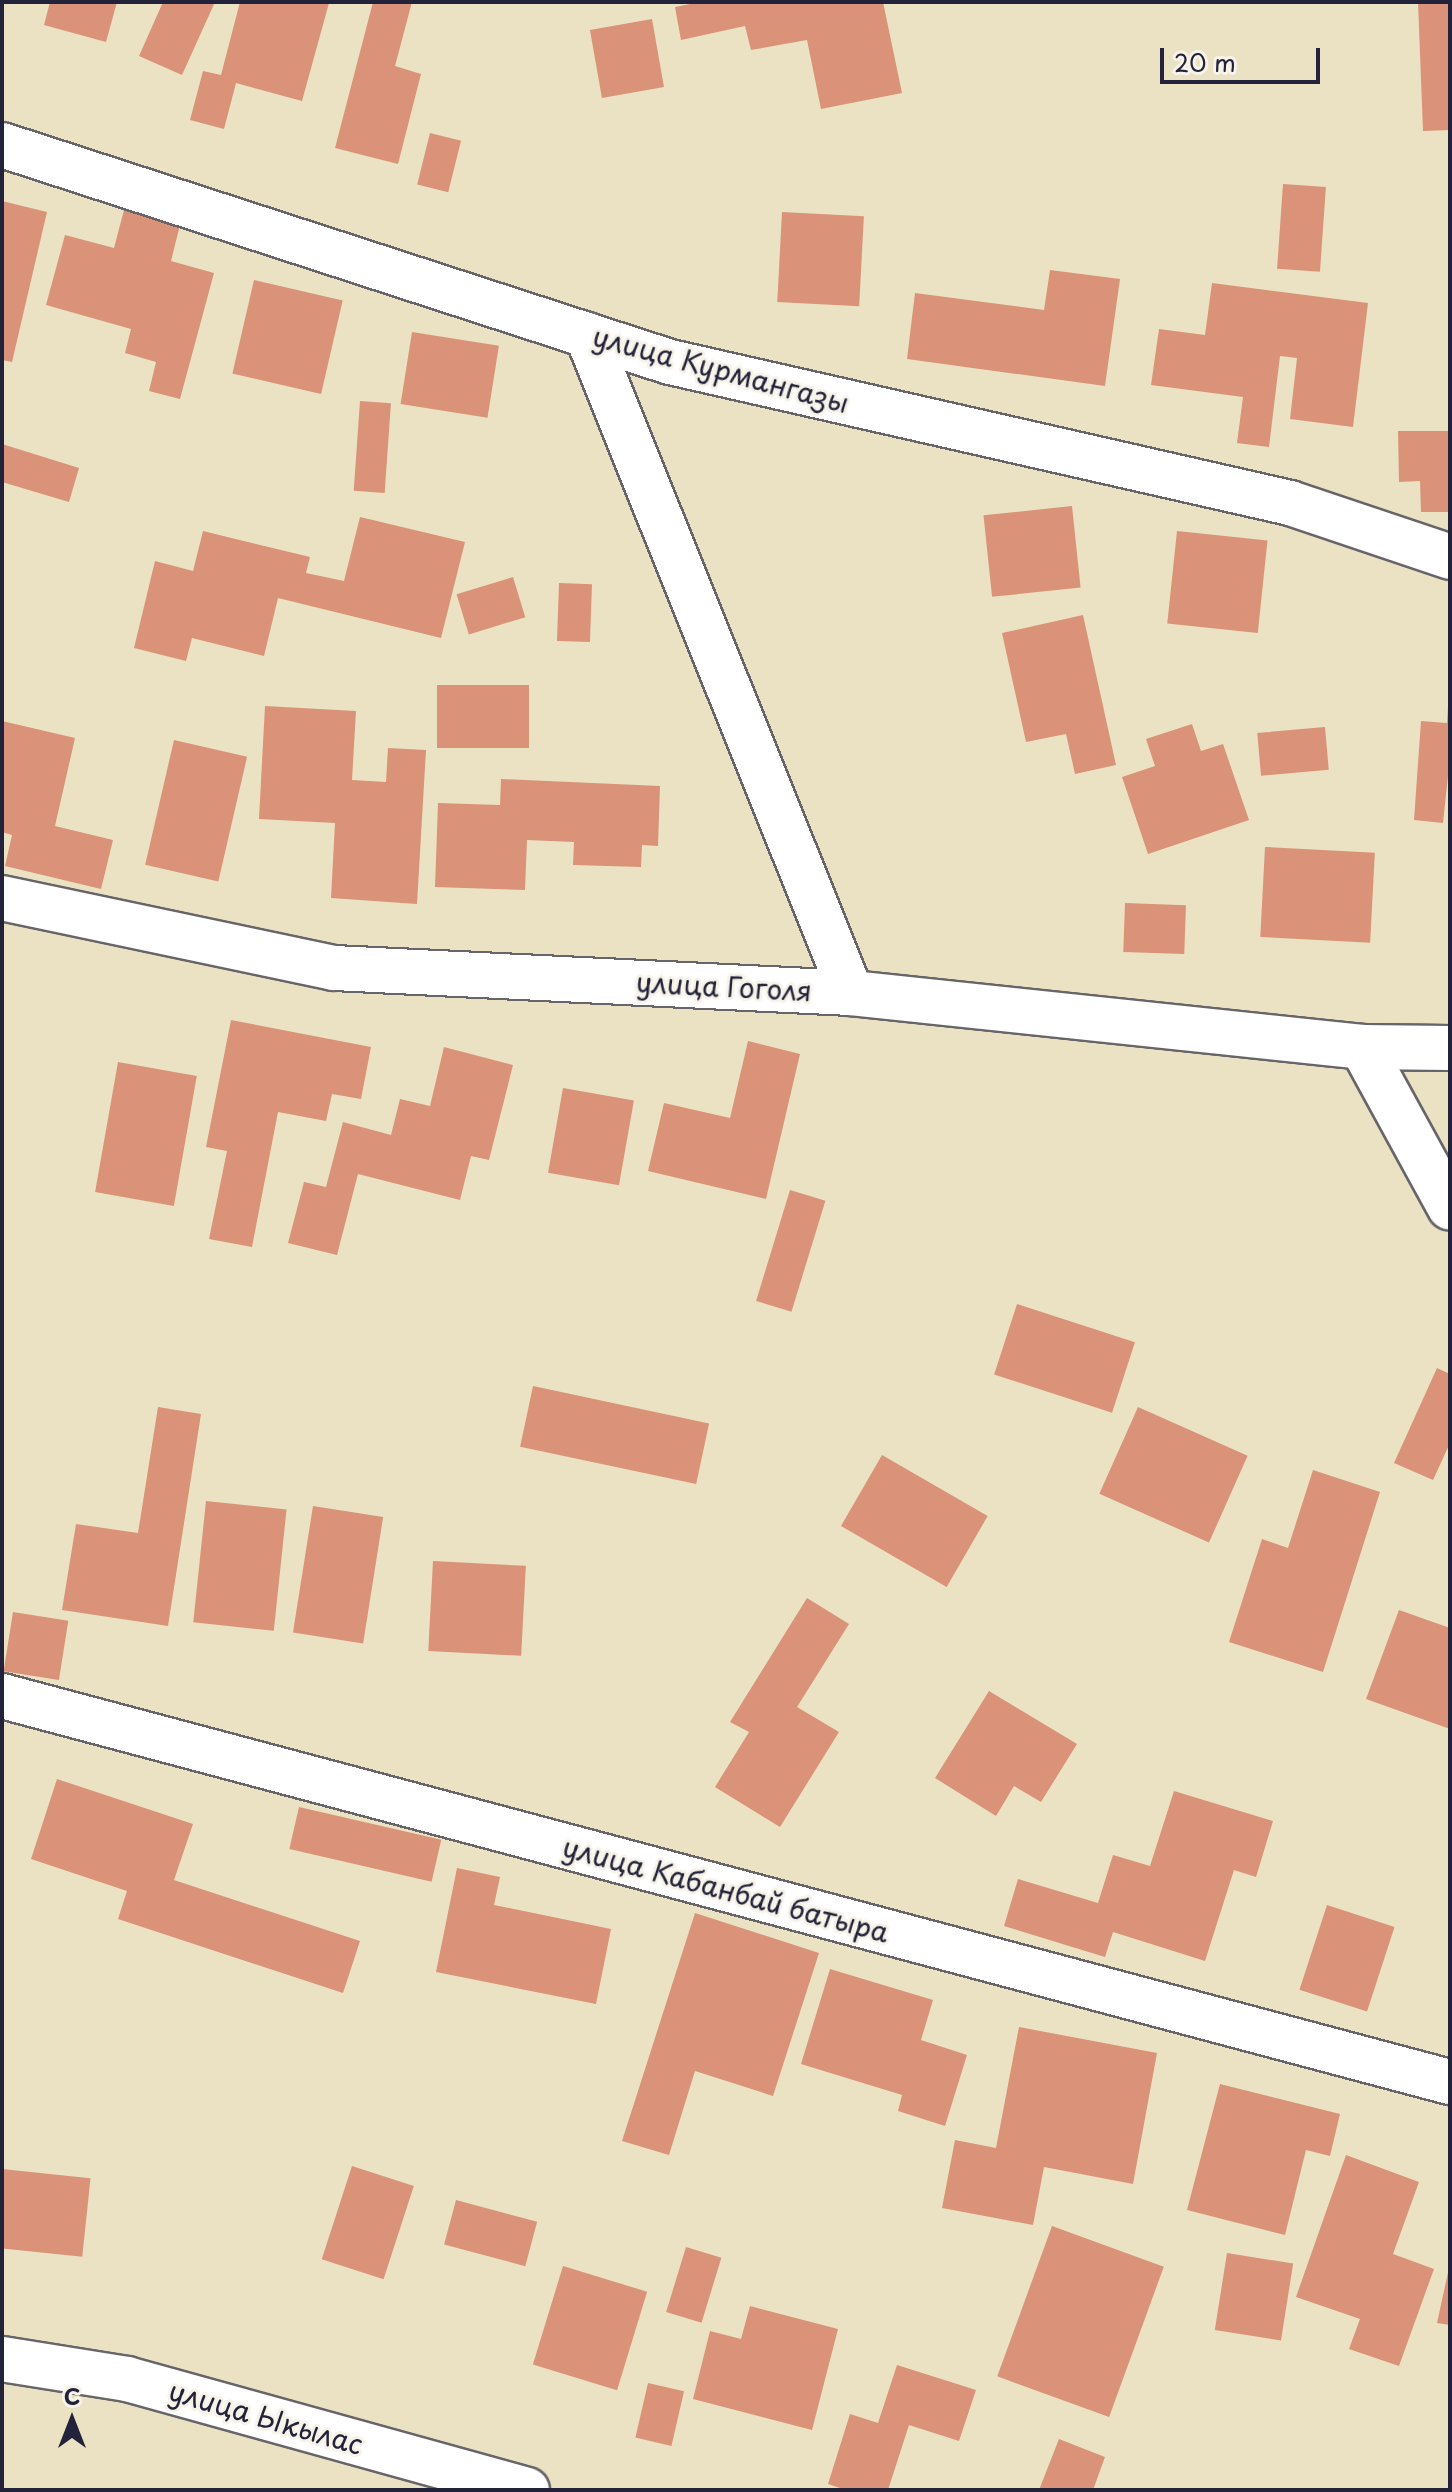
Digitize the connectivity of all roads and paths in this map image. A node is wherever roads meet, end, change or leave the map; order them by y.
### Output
1 (2, 145) edge
2 (587, 335) junction
3 (1450, 557) edge
4 (2, 898) edge
5 (851, 993) junction
6 (1362, 1047) junction
7 (1450, 1048) edge
8 (1450, 1208) edge
9 (2, 1696) edge
10 (1450, 2082) edge
11 (2, 2359) edge
12 (527, 2490) edge

1 - 2 street, улица Курмангазы
2 - 3 street, улица Курмангазы
2 - 5 street
4 - 5 street, улица Гоголя
5 - 6 street, улица Гоголя
6 - 7 street, улица Гоголя
6 - 8 street
9 - 10 street, улица Кабанбай батыра
11 - 12 street, улица Ыкылас

